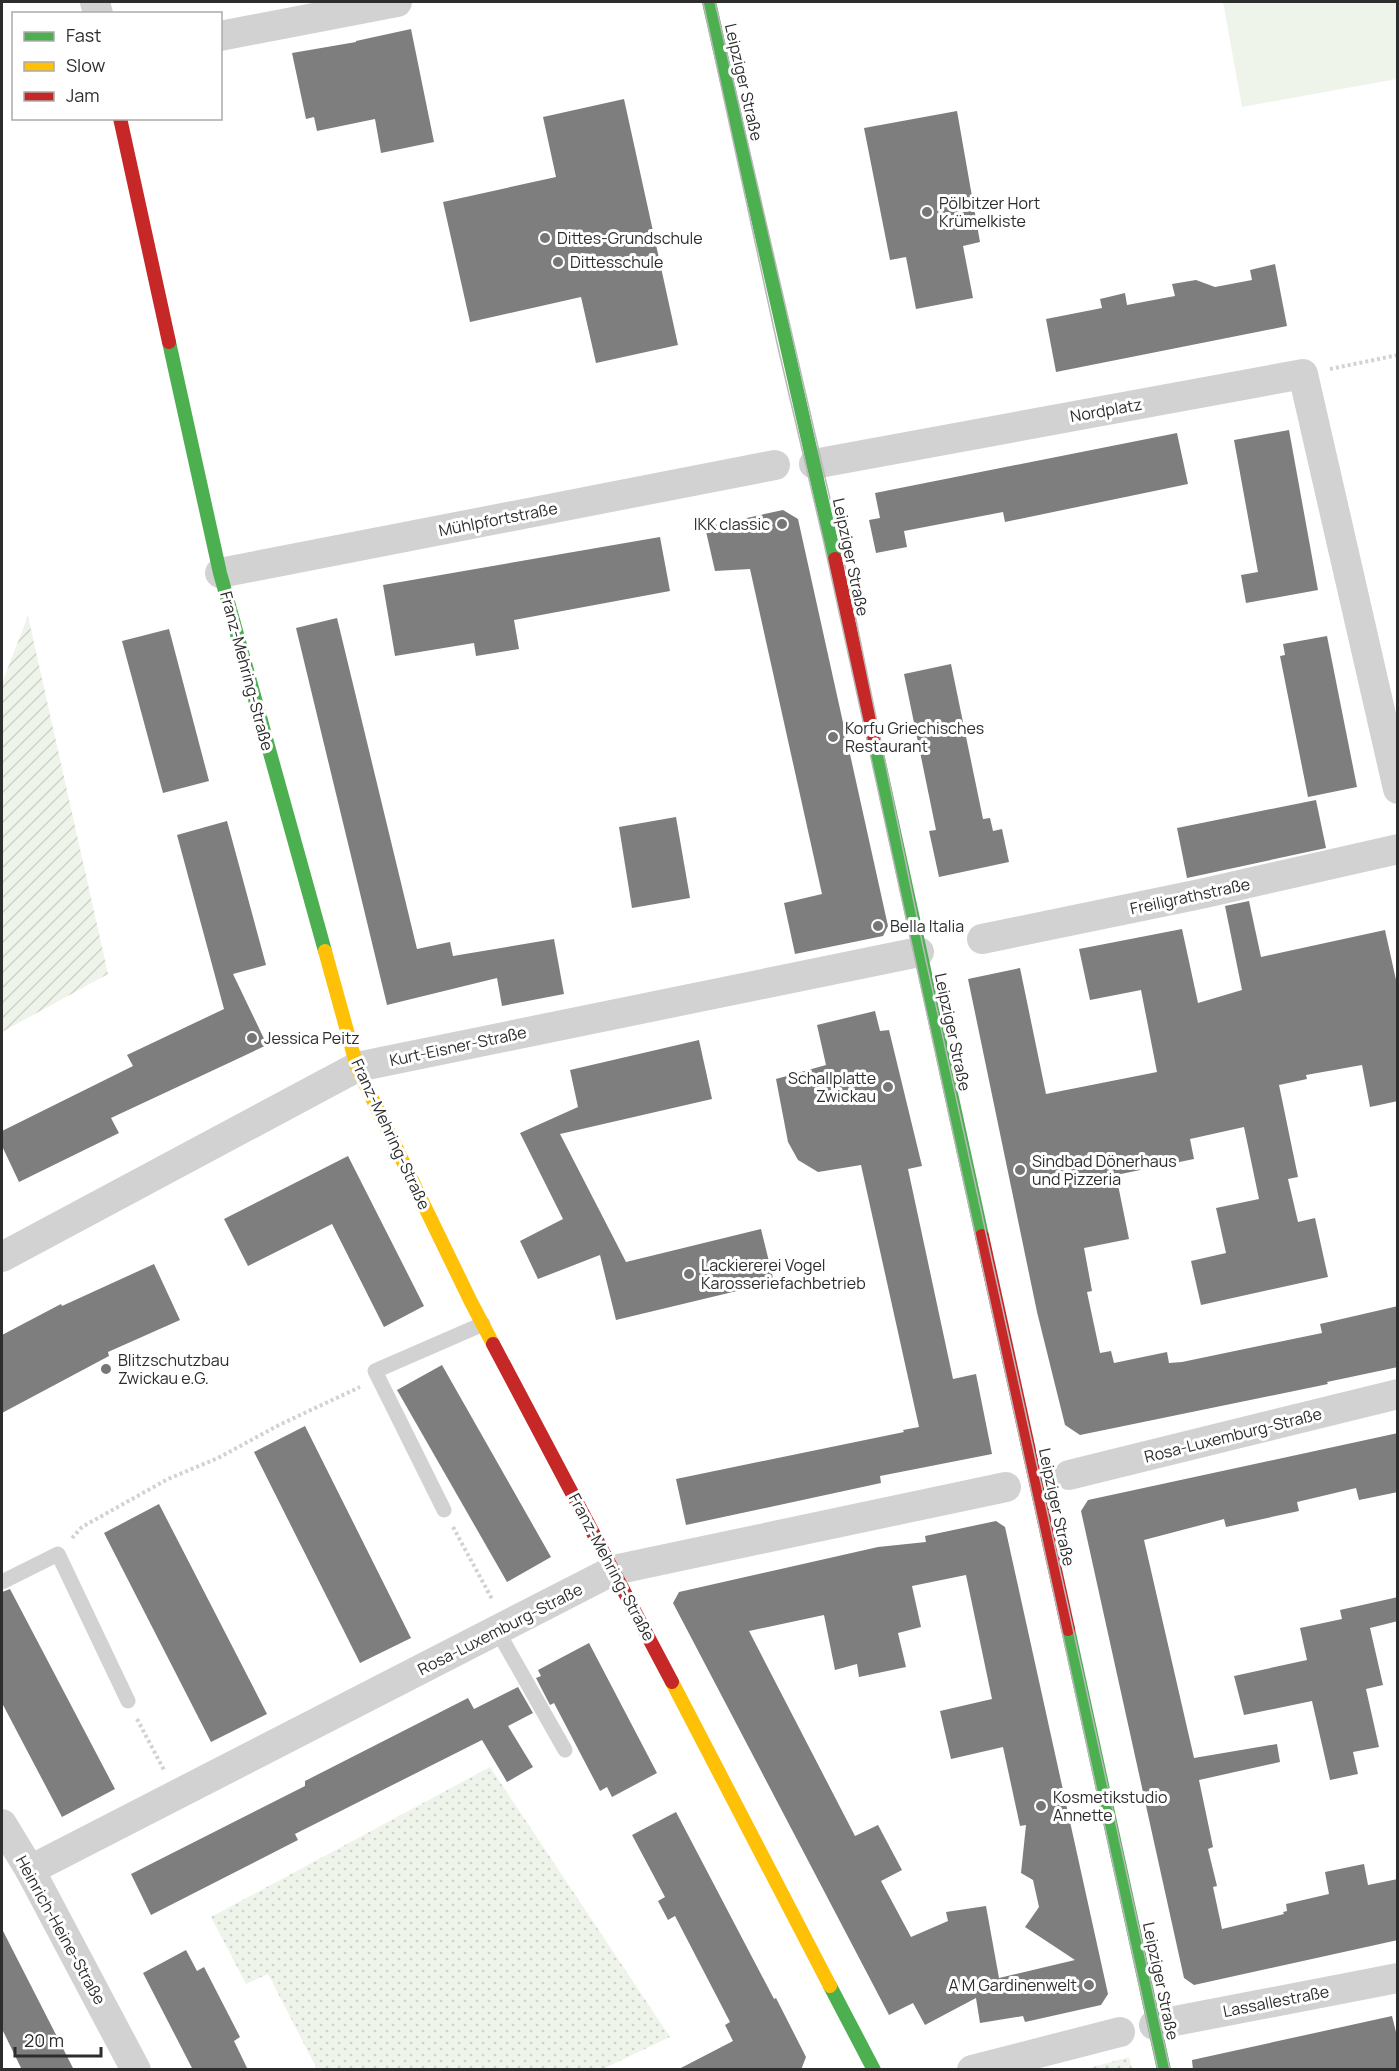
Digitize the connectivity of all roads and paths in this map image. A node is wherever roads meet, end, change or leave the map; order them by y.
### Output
1 (397, 2) edge
2 (709, 2) edge
3 (222, 36) edge
4 (120, 120) edge
5 (1398, 355) edge
6 (1303, 374) junction
7 (814, 464) junction
8 (775, 465) dead end
9 (220, 573) junction
10 (1398, 789) edge
11 (1398, 849) edge
12 (982, 939) dead end
13 (919, 952) junction
14 (357, 1067) junction
15 (2, 1257) edge
16 (483, 1324) junction
17 (375, 1371) junction
18 (1398, 1394) edge
19 (1070, 1475) dead end
20 (1006, 1487) dead end
21 (444, 1510) joint
22 (58, 1554) junction
23 (614, 1570) junction
24 (2, 1582) edge
25 (502, 1628) junction
26 (128, 1701) joint
27 (565, 1749) dead end
28 (177, 1795) junction
29 (2, 1824) edge
30 (30, 1870) junction
31 (1398, 1978) edge
32 (1154, 2025) junction
33 (1120, 2032) dead end
34 (136, 2070) edge
35 (874, 2070) edge
36 (972, 2070) edge
37 (1164, 2070) edge

1 - 3 street
2 - 7 street, Leipziger Straße
4 - 9 street, Franz-Mehring-Straße
5 - 6 path
6 - 7 street, Nordplatz
6 - 10 street
7 - 13 street, Leipziger Straße
8 - 9 street, Mühlpfortstraße
9 - 14 street, Franz-Mehring-Straße
11 - 12 street, Freiligrathstraße
13 - 14 street, Kurt-Eisner-Straße
13 - 32 street, Leipziger Straße
14 - 15 street, Kurt-Eisner-Straße
14 - 16 street, Franz-Mehring-Straße
16 - 17 lane
16 - 23 street, Franz-Mehring-Straße
17 - 21 lane
17 - 22 path
18 - 19 street, Rosa-Luxemburg-Straße
20 - 23 street, Rosa-Luxemburg-Straße
21 - 25 path
22 - 24 lane
22 - 26 lane
23 - 25 street, Rosa-Luxemburg-Straße
23 - 35 street, Franz-Mehring-Straße
25 - 27 lane
25 - 28 street, Rosa-Luxemburg-Straße
26 - 28 path
28 - 30 street, Rosa-Luxemburg-Straße
29 - 30 street, Heinrich-Heine-Straße
30 - 34 street, Heinrich-Heine-Straße
31 - 32 street, Lassallestraße
32 - 37 street, Leipziger Straße
33 - 36 street

